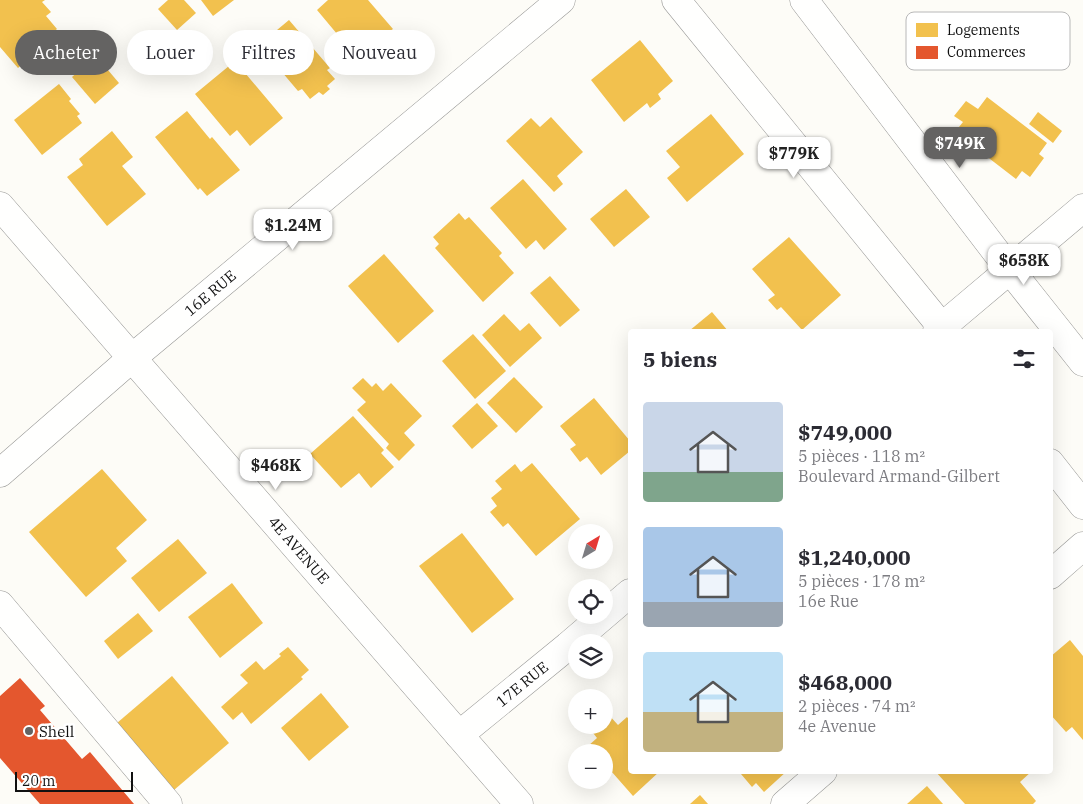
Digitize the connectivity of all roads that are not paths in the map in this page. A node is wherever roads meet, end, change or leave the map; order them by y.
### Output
1 (561, 0) edge
2 (676, 0) edge
3 (804, 0) edge
4 (0, 206) edge
5 (1083, 208) edge
6 (1010, 270) junction
7 (941, 329) edge
8 (943, 329) edge
9 (132, 358) junction
10 (1083, 362) edge
11 (1053, 467) edge
12 (0, 472) edge
13 (1083, 505) edge
14 (1083, 546) edge
15 (1053, 571) edge
16 (628, 595) edge
17 (0, 605) edge
18 (459, 735) junction
19 (820, 774) edge
20 (168, 804) edge
21 (519, 804) edge
22 (785, 804) edge

1 - 9 street, 16E RUE
2 - 7 street
3 - 6 street
4 - 9 street, 4E AVENUE
5 - 6 street
6 - 8 street
6 - 10 street
9 - 12 street, 16E RUE
9 - 18 street, 4E AVENUE
11 - 13 street
14 - 15 street
16 - 18 street, 17E RUE
17 - 20 street
18 - 21 street, 4E AVENUE
19 - 22 street

